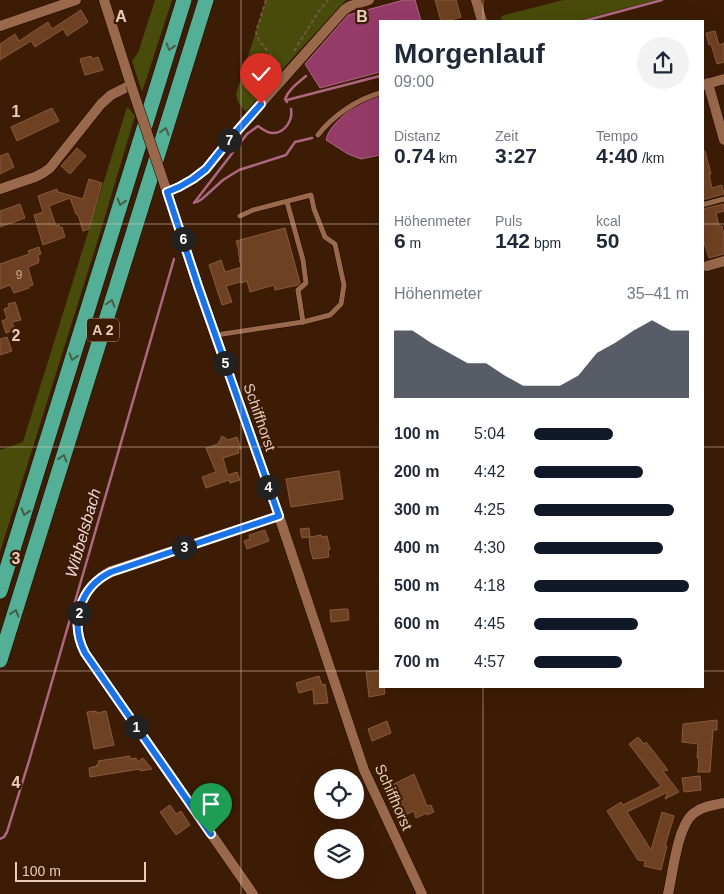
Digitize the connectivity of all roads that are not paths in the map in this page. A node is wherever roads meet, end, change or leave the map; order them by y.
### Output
1 (76, 0) edge
2 (104, 0) edge
3 (184, 0) edge
4 (206, 0) edge
5 (369, 0) edge
6 (476, 0) edge
7 (482, 20) edge
8 (0, 26) edge
9 (724, 79) edge
10 (129, 83) junction
11 (705, 84) edge
12 (379, 93) edge
13 (318, 135) dead end
14 (724, 140) edge
15 (0, 188) edge
16 (167, 192) junction
17 (724, 199) edge
18 (287, 202) junction
19 (704, 204) edge
20 (240, 216) dead end
21 (724, 261) edge
22 (708, 266) dead end
23 (303, 322) junction
24 (216, 335) junction
25 (279, 516) junction
26 (0, 591) edge
27 (0, 660) edge
28 (724, 803) edge
29 (253, 894) edge
30 (422, 894) edge
31 (668, 894) edge

1 - 8 street
2 - 10 street, Schiffhorst
3 -> 26 highway, A 2
27 -> 4 highway, A 2
5 - 16 street
6 - 7 street
9 - 11 street
10 - 15 street
10 - 16 street, Schiffhorst, bridge
11 - 14 street
12 - 13 lane
16 - 24 street, Schiffhorst
17 - 19 lane
18 - 20 lane
18 - 23 lane
18 - 23 lane
21 - 22 street
23 - 24 lane
24 - 25 street, Schiffhorst
25 - 29 street
25 - 30 street, Schiffhorst
28 - 31 street

